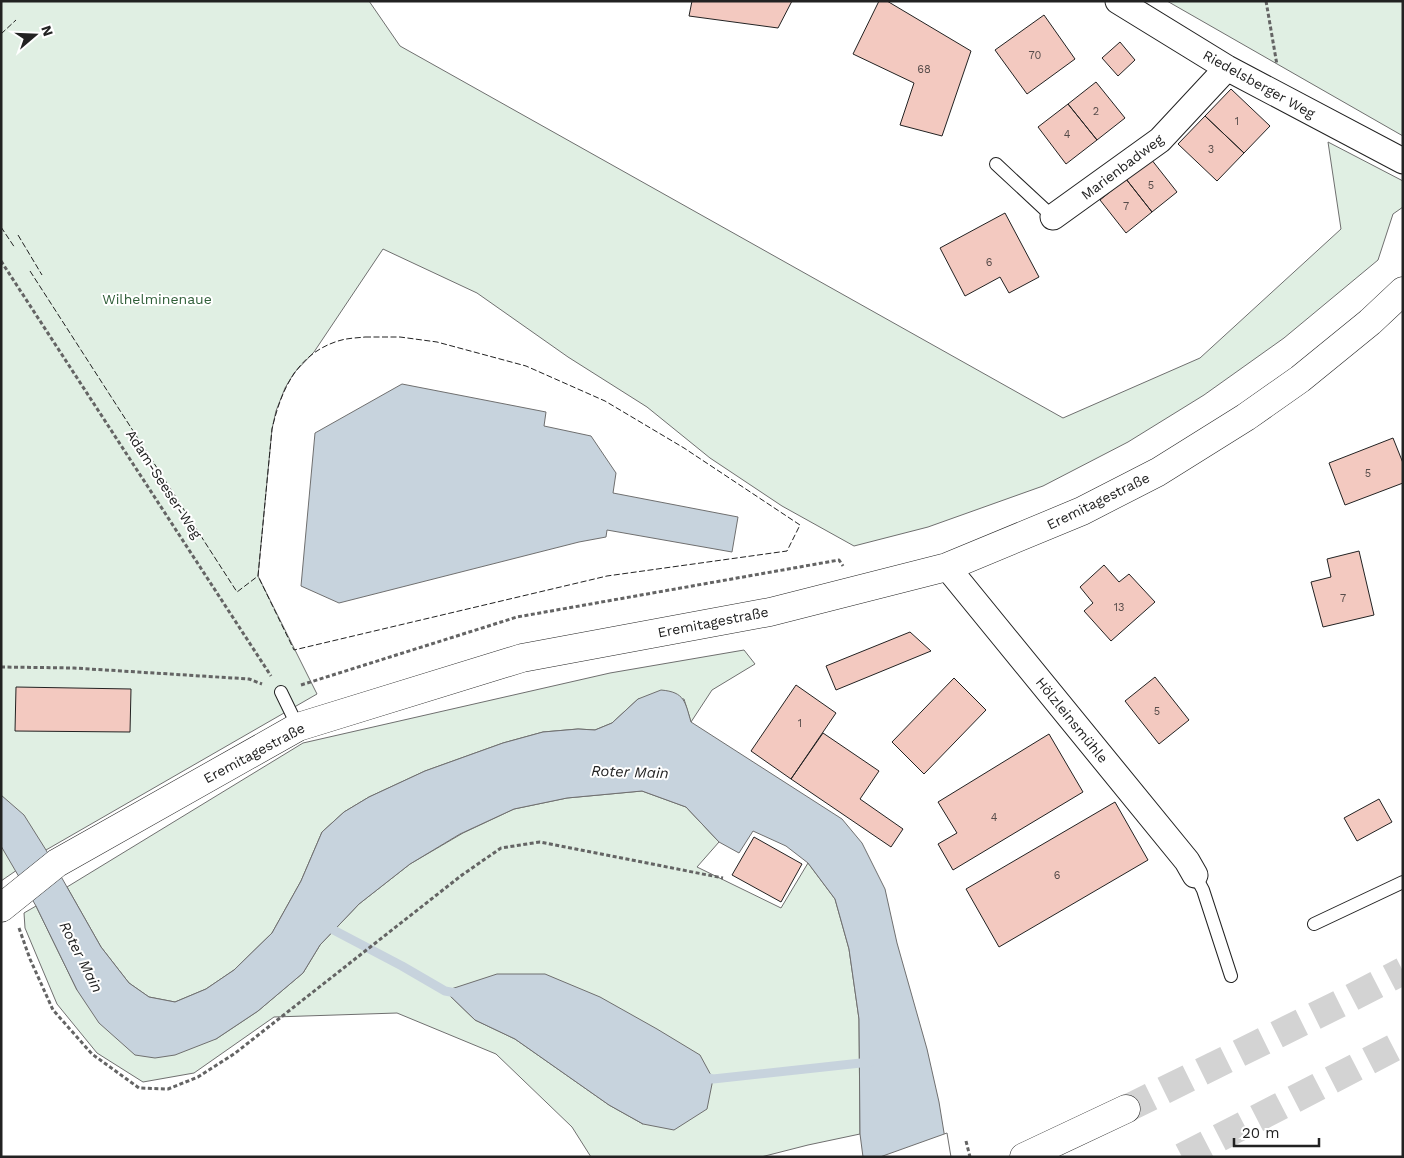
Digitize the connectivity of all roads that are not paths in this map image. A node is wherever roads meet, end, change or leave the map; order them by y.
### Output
1 (1118, 1) edge
2 (1227, 68) junction
3 (1403, 161) edge
4 (996, 164) dead end
5 (1053, 218) joint
6 (1403, 292) edge
7 (947, 567) junction
8 (281, 692) road end
9 (298, 727) junction
10 (1195, 875) joint
11 (1403, 882) edge
12 (5, 905) edge
13 (1314, 924) dead end
14 (1231, 976) dead end
15 (1126, 1109) tunnel mouth
16 (1024, 1157) edge

1 - 2 street, Riedelsberger Weg
2 - 3 street, Riedelsberger Weg
2 - 5 street, Marienbadweg
4 - 5 lane
6 - 7 main road, Eremitagestraße
7 - 9 main road, Eremitagestraße
7 - 10 street, Hölzleinsmühle
8 - 9 lane
9 - 12 main road, Eremitagestraße
10 - 14 lane
11 - 13 lane
15 - 16 main road

